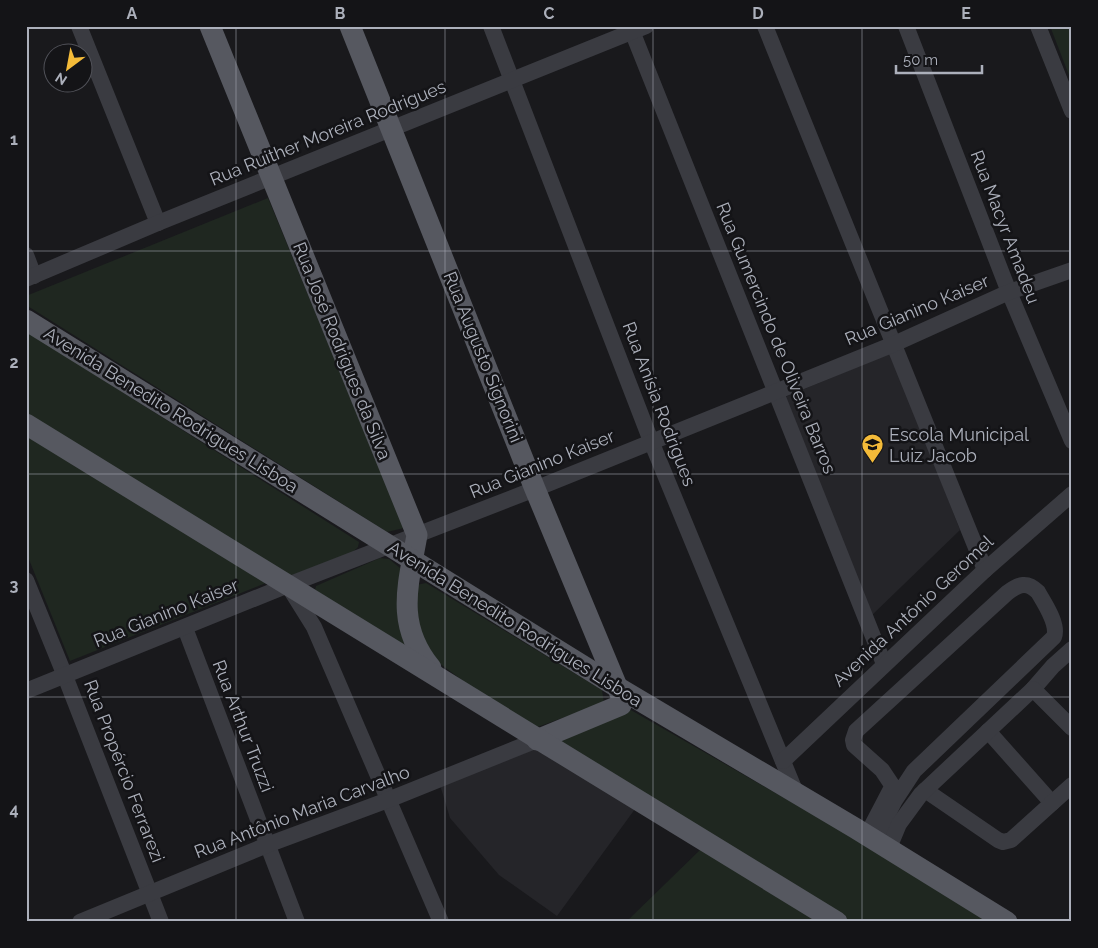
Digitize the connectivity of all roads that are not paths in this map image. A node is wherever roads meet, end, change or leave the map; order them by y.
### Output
1 (79, 26) edge
2 (210, 26) edge
3 (350, 26) edge
4 (491, 26) edge
5 (765, 26) edge
6 (906, 26) edge
7 (1038, 26) edge
8 (636, 28) edge
9 (512, 80) junction
10 (1072, 111) edge
11 (393, 130) junction
12 (272, 177) junction
13 (158, 223) junction
14 (26, 255) edge
15 (1072, 270) edge
16 (30, 277) edge
17 (1008, 292) junction
18 (26, 320) edge
19 (894, 344) junction
20 (776, 391) junction
21 (26, 424) edge
22 (651, 441) junction
23 (1072, 441) edge
24 (535, 489) junction
25 (1072, 494) edge
26 (417, 535) junction
27 (390, 546) junction
28 (412, 561) junction
29 (985, 570) junction
30 (26, 580) edge
31 (288, 585) junction
32 (332, 611) junction
33 (314, 627) junction
34 (185, 628) junction
35 (1072, 649) edge
36 (884, 664) junction
37 (65, 676) junction
38 (438, 677) junction
39 (617, 687) junction
40 (1033, 689) junction
41 (26, 691) edge
42 (1072, 728) edge
43 (988, 731) junction
44 (537, 740) junction
45 (783, 761) junction
46 (1072, 785) edge
47 (923, 792) junction
48 (796, 793) junction
49 (388, 800) junction
50 (1052, 803) junction
51 (883, 814) junction
52 (878, 842) junction
53 (267, 845) junction
54 (150, 894) junction
55 (80, 922) edge
56 (161, 922) edge
57 (297, 922) edge
58 (441, 922) edge
59 (838, 922) edge
60 (1007, 922) edge

1 - 13 street
2 - 12 main road, Rua José Rodrigues da Silva
3 - 11 main road, Rua Augusto Signorini
4 - 9 street, Rua Anísia Rodrigues
5 - 19 street
6 - 17 street, Rua Macyr Amadeu
7 - 10 street
8 - 9 street, Rua Ruither Moreira Rodrigues
8 - 20 street, Rua Gumercindo de Oliveira Barros
9 - 11 street, Rua Ruither Moreira Rodrigues
9 - 22 street, Rua Anísia Rodrigues
11 - 12 street, Rua Ruither Moreira Rodrigues
11 - 24 main road, Rua Augusto Signorini
12 - 13 street, Rua Ruither Moreira Rodrigues
12 - 26 main road, Rua José Rodrigues da Silva
13 - 16 street, Rua Ruither Moreira Rodrigues
14 - 16 street
15 - 17 street, Rua Gianino Kaiser
17 - 19 street, Rua Gianino Kaiser
17 - 23 street, Rua Macyr Amadeu
18 - 27 main road, Avenida Benedito Rodrigues Lisboa
19 - 20 street, Rua Gianino Kaiser
19 - 29 street
20 - 22 street, Rua Gianino Kaiser
20 - 36 street, Rua Gumercindo de Oliveira Barros
21 - 31 main road
22 - 24 street, Rua Gianino Kaiser
22 - 45 street, Rua Anísia Rodrigues
24 - 26 street, Rua Gianino Kaiser
24 - 39 main road, Rua Augusto Signorini
25 - 29 street, Avenida Antônio Geromel
26 - 27 street, Rua Gianino Kaiser
26 - 28 main road
27 - 28 main road, Avenida Benedito Rodrigues Lisboa
27 - 31 street, Rua Gianino Kaiser
28 - 38 main road
28 - 39 main road, Avenida Benedito Rodrigues Lisboa
29 - 36 street, Avenida Antônio Geromel
30 - 37 street, Rua Propércio Ferrarezi
31 - 32 main road
31 - 33 street
31 - 34 street, Rua Gianino Kaiser
32 - 33 street
32 - 38 main road
33 - 49 street
34 - 37 street, Rua Gianino Kaiser
34 - 53 street, Rua Arthur Truzzi
35 - 40 street
36 - 45 street, Avenida Antônio Geromel
37 - 41 street, Rua Gianino Kaiser
37 - 54 street, Rua Propércio Ferrarezi
38 - 44 main road
39 - 44 main road
39 - 48 main road, Avenida Benedito Rodrigues Lisboa
40 - 42 street
40 - 43 street
43 - 47 street
43 - 50 street
44 - 49 street, Rua Antônio Maria Carvalho
44 - 59 main road
45 - 48 street, Rua Anísia Rodrigues
46 - 50 street
47 - 50 street
47 - 52 street
48 - 52 main road, Avenida Benedito Rodrigues Lisboa
49 - 53 street, Rua Antônio Maria Carvalho
49 - 58 street
51 - 51 street
51 - 52 street
52 - 60 main road, Avenida Benedito Rodrigues Lisboa
53 - 54 street, Rua Antônio Maria Carvalho
53 - 57 street, Rua Arthur Truzzi
54 - 55 street, Rua Antônio Maria Carvalho
54 - 56 street, Rua Propércio Ferrarezi

